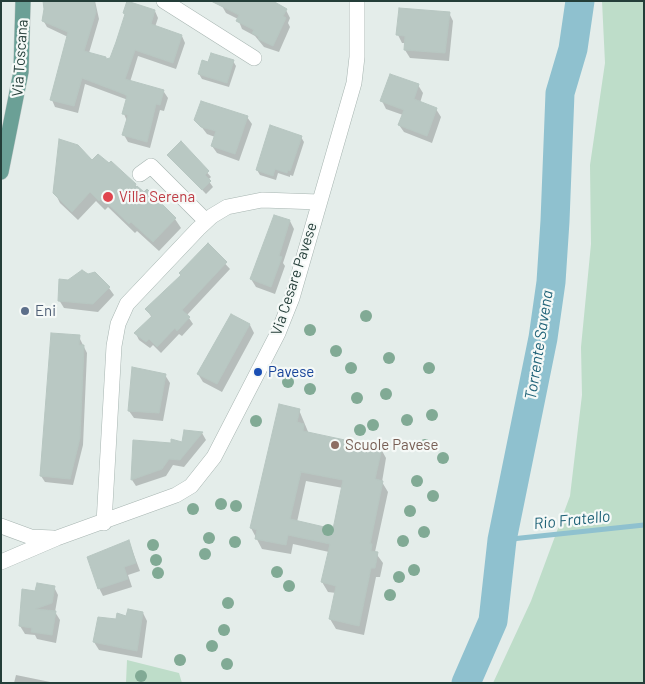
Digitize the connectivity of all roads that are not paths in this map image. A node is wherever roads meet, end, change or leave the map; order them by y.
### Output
1 (23, 1) edge
2 (164, 1) edge
3 (357, 1) edge
4 (254, 58) dead end
5 (1, 172) edge
6 (140, 174) dead end
7 (319, 202) junction
8 (206, 221) junction
9 (104, 523) junction
10 (1, 526) edge
11 (57, 538) junction
12 (1, 562) edge

1 - 5 main road, Via Toscana
2 - 4 street
3 - 7 street, Via Cesare Pavese
6 - 8 street
7 - 8 street
7 - 9 street, Via Cesare Pavese
8 - 9 street
9 - 11 street, Via Cesare Pavese
10 - 11 street, Via Cesare Pavese
11 - 12 street, Via Cesare Pavese

